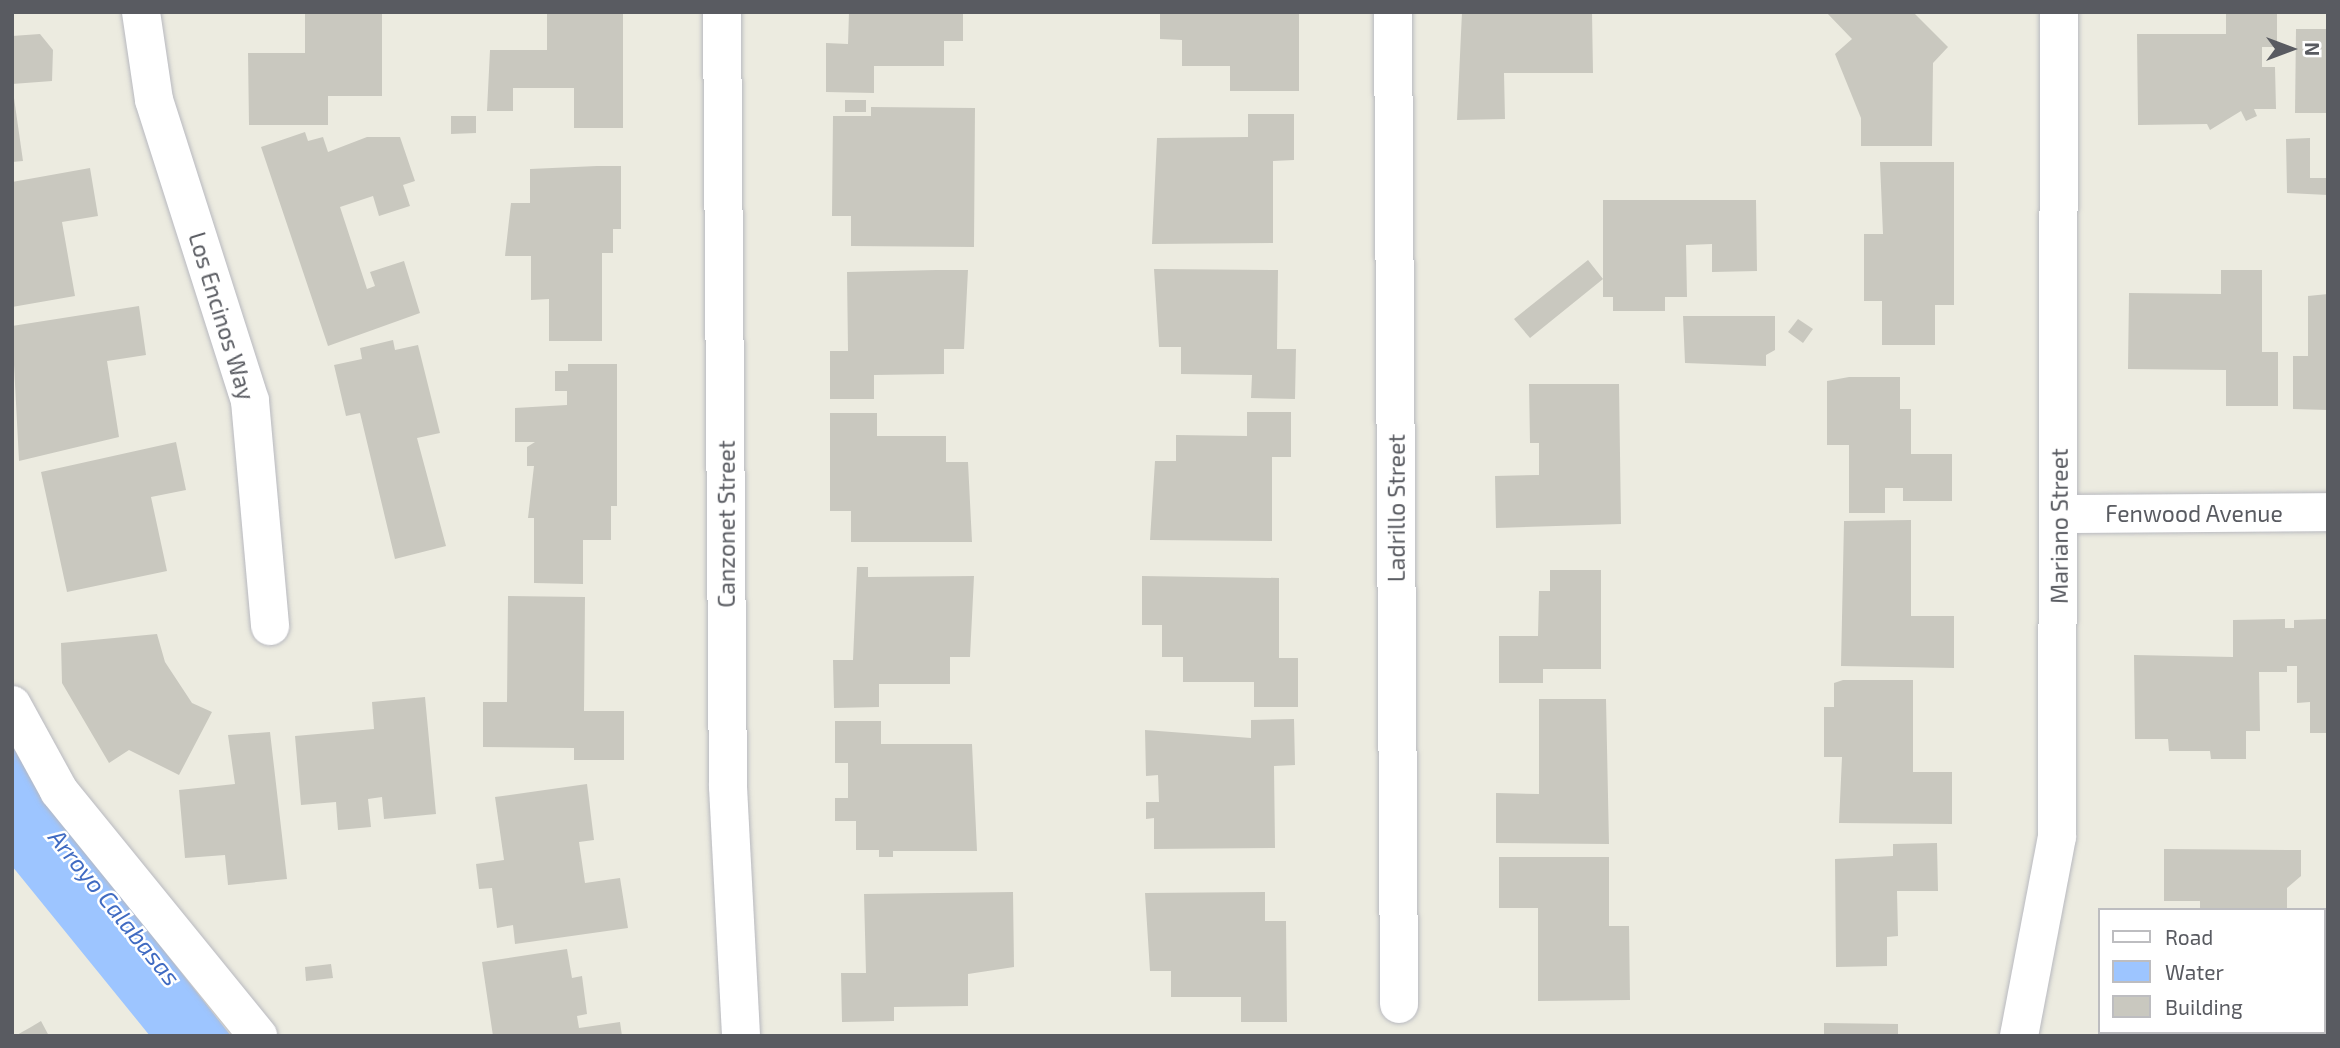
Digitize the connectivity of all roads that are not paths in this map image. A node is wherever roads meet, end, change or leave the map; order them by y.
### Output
1 (141, 12) edge
2 (722, 12) edge
3 (1393, 12) edge
4 (2059, 12) edge
5 (2328, 512) edge
6 (2059, 514) junction
7 (270, 626) dead end
8 (12, 705) edge
9 (1399, 1004) dead end
10 (258, 1036) edge
11 (741, 1036) edge
12 (2019, 1036) edge

1 - 7 street, Los Encinos Way
2 - 11 street, Canzonet Street
3 - 9 street, Ladrillo Street
4 - 6 street, Mariano Street
5 - 6 street, Fenwood Avenue
6 - 12 street, Mariano Street
8 - 10 street

